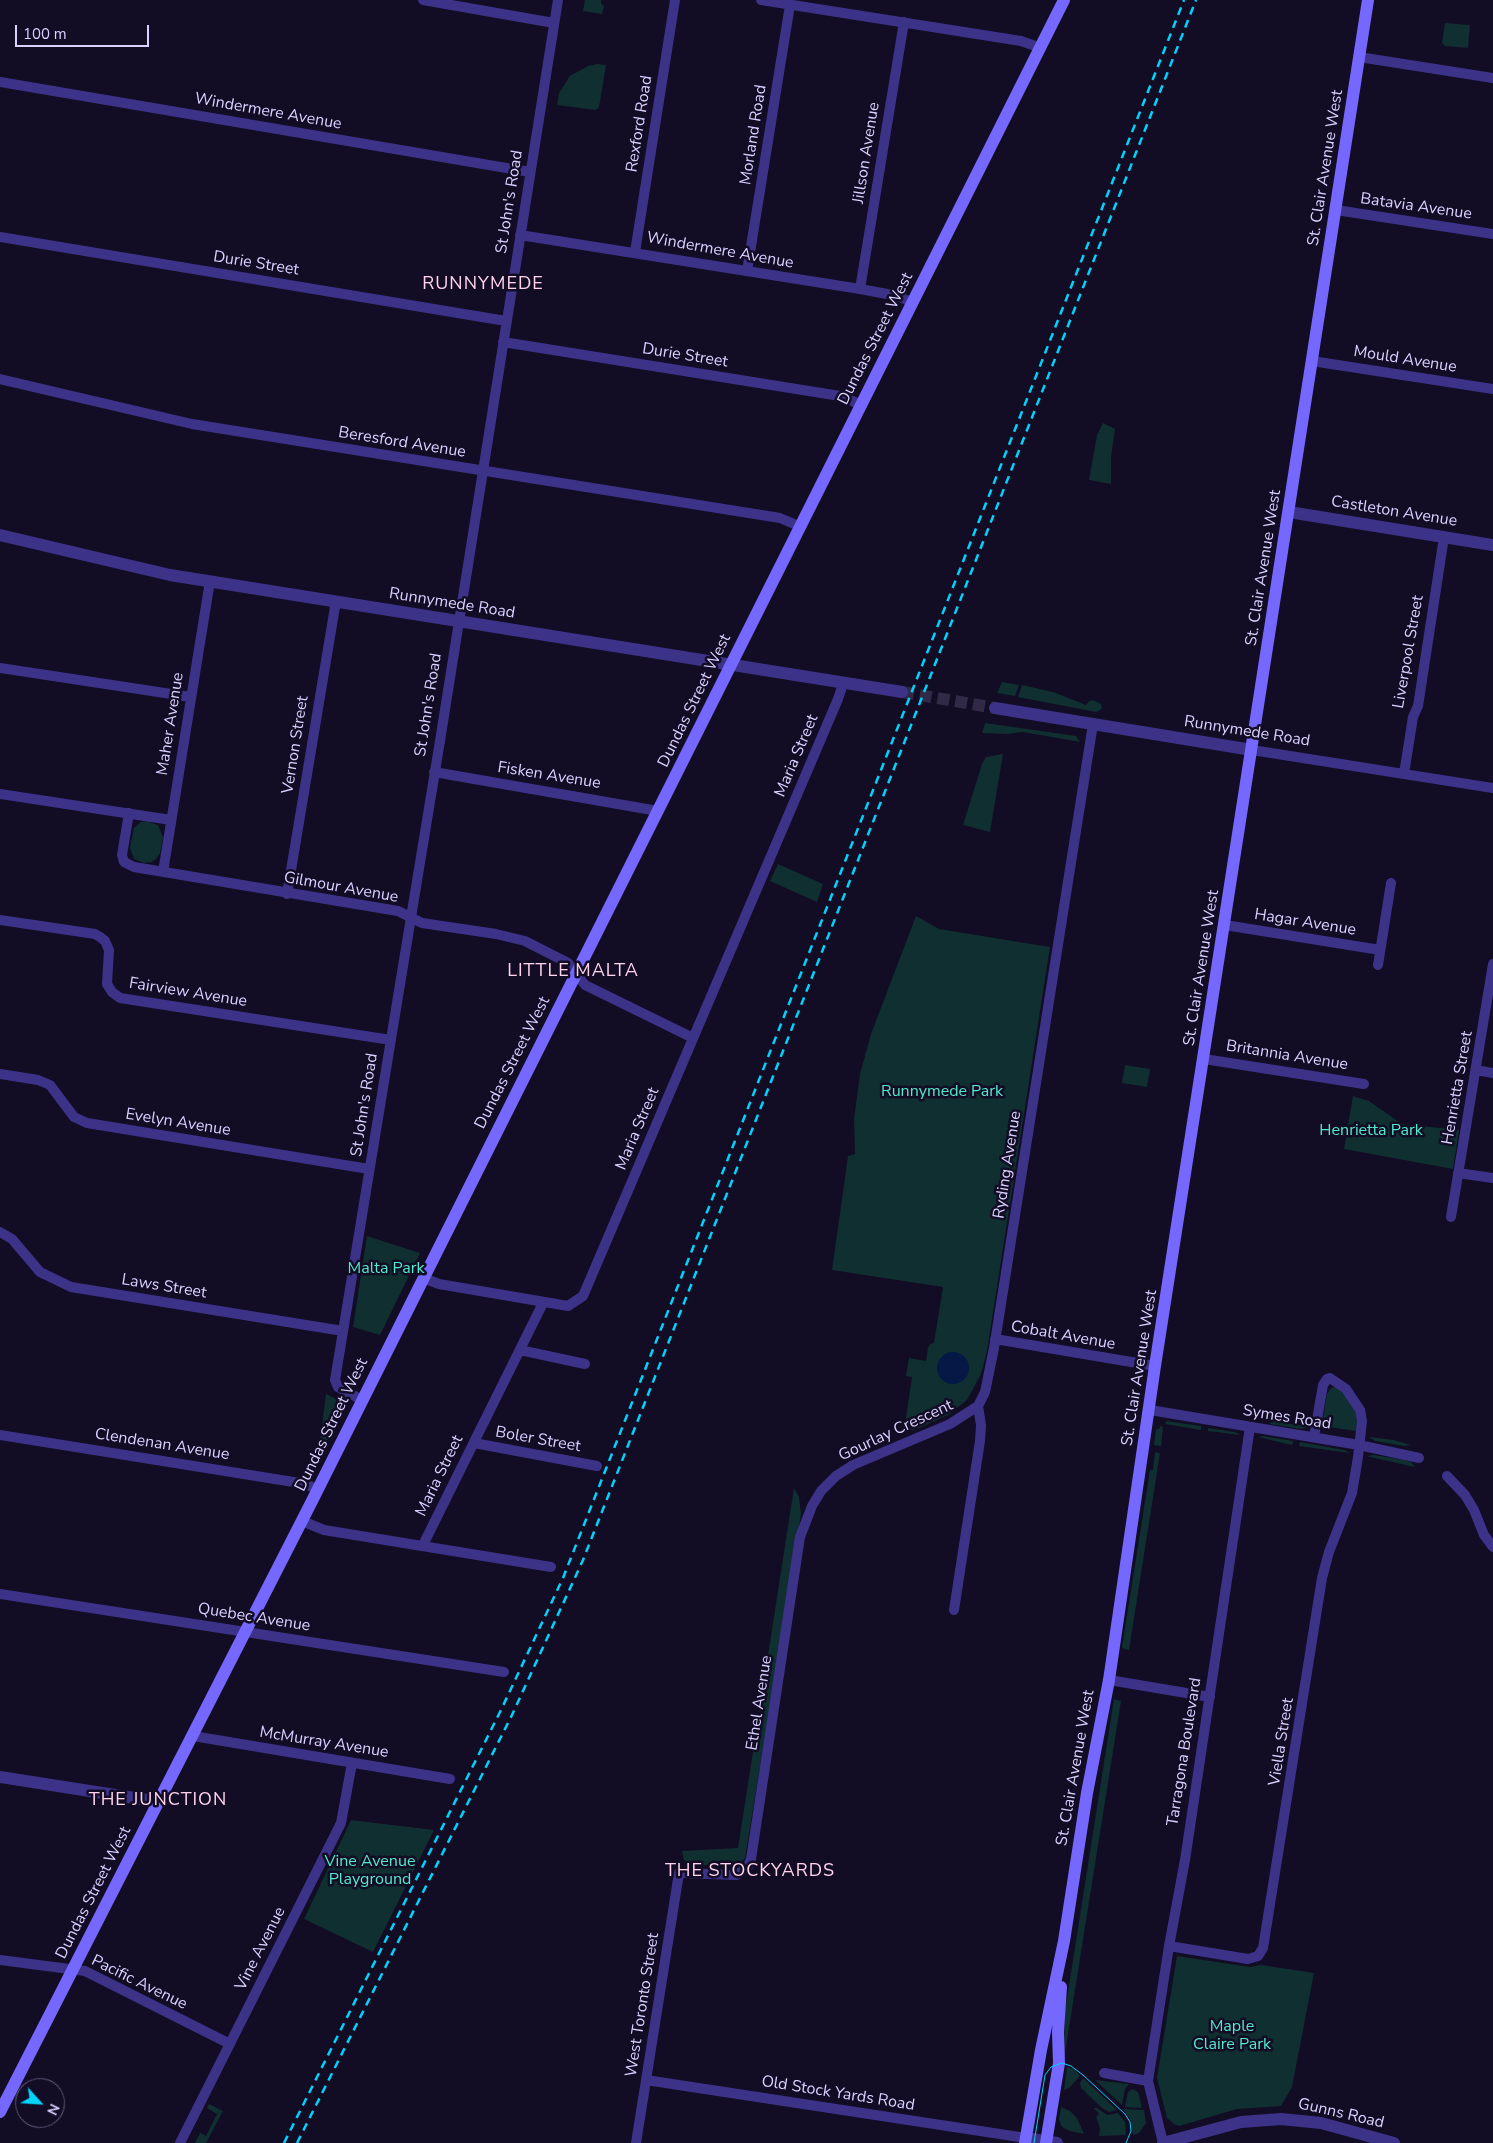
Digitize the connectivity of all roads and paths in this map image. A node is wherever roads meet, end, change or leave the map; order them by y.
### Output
1 (423, 0) edge
2 (558, 0) edge
3 (675, 0) edge
4 (761, 0) edge
5 (1064, 0) edge
6 (1368, 0) edge
7 (790, 4) junction
8 (904, 22) junction
9 (554, 23) junction
10 (1041, 48) junction
11 (1359, 57) junction
12 (1493, 78) edge
13 (0, 82) edge
14 (530, 172) junction
15 (1336, 210) junction
16 (1493, 234) edge
17 (520, 235) junction
18 (0, 237) edge
19 (635, 252) junction
20 (747, 271) junction
21 (860, 289) junction
22 (913, 303) junction
23 (506, 321) junction
24 (503, 342) junction
25 (1312, 361) junction
26 (0, 379) edge
27 (1493, 389) edge
28 (862, 405) junction
29 (482, 471) junction
30 (1289, 512) junction
31 (801, 526) junction
32 (0, 535) edge
33 (1444, 536) junction
34 (1493, 545) edge
35 (210, 581) junction
36 (336, 602) junction
37 (458, 621) junction
38 (731, 665) junction
39 (0, 668) edge
40 (843, 684) junction
41 (902, 692) tunnel mouth
42 (191, 696) junction
43 (995, 708) tunnel mouth
44 (1093, 724) junction
45 (1252, 750) junction
46 (434, 772) junction
47 (1404, 774) junction
48 (1493, 788) edge
49 (0, 794) edge
50 (658, 811) junction
51 (129, 813) junction
52 (170, 820) junction
53 (162, 872) junction
54 (1391, 883) dead end
55 (287, 894) junction
56 (410, 918) junction
57 (0, 920) edge
58 (1225, 925) junction
59 (1380, 950) junction
60 (1378, 965) dead end
61 (1493, 965) edge
62 (576, 975) junction
63 (693, 1038) junction
64 (391, 1040) junction
65 (1204, 1059) junction
66 (1476, 1070) junction
67 (1493, 1073) edge
68 (0, 1074) edge
69 (1364, 1084) dead end
70 (369, 1169) junction
71 (1458, 1173) junction
72 (1493, 1178) edge
73 (1451, 1218) dead end
74 (0, 1232) edge
75 (423, 1278) junction
76 (544, 1303) junction
77 (343, 1331) junction
78 (995, 1339) junction
79 (520, 1350) junction
80 (585, 1364) dead end
81 (1156, 1366) junction
82 (362, 1400) junction
83 (978, 1406) junction
84 (1150, 1410) junction
85 (1250, 1427) junction
86 (0, 1435) edge
87 (1314, 1437) junction
88 (474, 1443) junction
89 (1359, 1445) junction
90 (1419, 1458) dead end
91 (597, 1466) dead end
92 (1446, 1476) dead end
93 (318, 1490) junction
94 (302, 1521) junction
95 (800, 1536) joint
96 (423, 1545) junction
97 (1493, 1547) edge
98 (551, 1567) dead end
99 (0, 1594) edge
100 (954, 1610) dead end
101 (246, 1632) junction
102 (504, 1672) dead end
103 (1109, 1680) junction
104 (1210, 1697) junction
105 (193, 1736) junction
106 (352, 1763) junction
107 (0, 1777) edge
108 (450, 1779) dead end
109 (157, 1805) junction
110 (679, 1873) joint
111 (1064, 1941) junction
112 (1169, 1946) junction
113 (0, 1960) edge
114 (73, 1970) junction
115 (230, 2044) junction
116 (1104, 2074) dead end
117 (646, 2080) junction
118 (1148, 2081) junction
119 (1, 2106) edge
120 (1025, 2141) edge
121 (1050, 2142) edge
122 (180, 2143) edge
123 (636, 2143) edge
124 (1163, 2143) edge
125 (1394, 2143) edge

1 - 9 street
2 - 9 street, St John's Road
3 - 19 street, Rexford Road
4 - 7 street
5 - 10 main road, Dundas Street West
6 - 11 main road, St. Clair Avenue West
7 - 8 street
7 - 20 street, Morland Road
8 - 10 street
8 - 21 street, Jillson Avenue
9 - 14 street, St John's Road
10 - 22 main road, Dundas Street West
11 - 12 street
11 - 15 main road, St. Clair Avenue West
13 - 14 street, Windermere Avenue
14 - 17 street, St John's Road
15 - 16 street, Batavia Avenue
15 - 25 main road, St. Clair Avenue West
17 - 19 street, Windermere Avenue
17 - 23 street, St John's Road
18 - 23 street, Durie Street
19 - 20 street, Windermere Avenue
20 - 21 street, Windermere Avenue
21 - 22 street, Windermere Avenue
22 - 28 main road, Dundas Street West
23 - 24 street, St John's Road
24 - 28 street, Durie Street
24 - 29 street, St John's Road
25 - 27 street, Mould Avenue
25 - 30 main road, St. Clair Avenue West
26 - 29 street, Beresford Avenue
28 - 31 main road, Dundas Street West
29 - 31 street, Beresford Avenue
29 - 37 street, St John's Road
30 - 33 street, Castleton Avenue
30 - 45 main road, St. Clair Avenue West
31 - 38 main road, Dundas Street West
32 - 35 street, Runnymede Road
33 - 34 street, Castleton Avenue
33 - 47 street, Liverpool Street
35 - 36 street, Runnymede Road
35 - 42 street, Maher Avenue
36 - 37 street, Runnymede Road
36 - 55 street, Vernon Street
37 - 38 street, Runnymede Road
37 - 46 street, St John's Road
38 - 40 street, Runnymede Road
38 - 50 main road, Dundas Street West
39 - 42 street
40 - 41 street, Runnymede Road
40 - 63 street, Maria Street
42 - 52 street, Maher Avenue
43 - 44 street, Runnymede Road
44 - 45 street, Runnymede Road
44 - 78 street, Ryding Avenue
45 - 47 street, Runnymede Road
45 - 58 main road, St. Clair Avenue West
46 - 50 street, Fisken Avenue
46 - 56 street, St John's Road
47 - 48 street, Runnymede Road
49 - 51 street
50 - 62 main road, Dundas Street West
51 - 52 street
51 - 53 street, Gilmour Avenue
52 - 53 street, Maher Avenue
53 - 55 street, Gilmour Avenue
54 - 59 street
55 - 56 street, Gilmour Avenue
56 - 62 street, Gilmour Avenue
56 - 64 street, St John's Road
57 - 64 street, Fairview Avenue
58 - 59 street, Hagar Avenue
58 - 65 main road, St. Clair Avenue West
59 - 60 street
61 - 66 street, Henrietta Street
62 - 63 street, Gilmour Avenue
62 - 75 main road, Dundas Street West
63 - 76 street, Maria Street
64 - 70 street, St John's Road
65 - 69 street, Britannia Avenue
65 - 81 main road, St. Clair Avenue West
66 - 67 street
66 - 71 street, Henrietta Street
68 - 70 street, Evelyn Avenue
70 - 77 street, St John's Road
71 - 72 street
71 - 73 street, Henrietta Street
74 - 77 street, Laws Street
75 - 76 street
75 - 82 main road, Dundas Street West
76 - 79 street, Maria Street
77 - 82 street, St John's Road
78 - 81 street, Cobalt Avenue
78 - 83 street, Ryding Avenue
79 - 80 street
79 - 88 street, Maria Street
81 - 84 main road, St. Clair Avenue West
82 - 93 main road, Dundas Street West
83 - 95 street, Gourlay Crescent
83 - 100 street, Ryding Avenue
84 - 85 street, Symes Road
84 - 103 main road, St. Clair Avenue West
85 - 87 street, Symes Road
85 - 104 street, Tarragona Boulevard
86 - 93 street, Clendenan Avenue
87 - 89 street, Symes Road
87 - 89 street, Viella Street
88 - 91 street, Boler Street
88 - 96 street, Maria Street
89 - 90 street, Symes Road
89 - 112 street, Viella Street
92 - 97 street
93 - 94 main road, Dundas Street West
94 - 96 street
94 - 101 main road, Dundas Street West
95 - 110 street, Ethel Avenue
96 - 98 street
99 - 101 street, Quebec Avenue
101 - 102 street, Quebec Avenue
101 - 105 main road, Dundas Street West
103 - 104 street
103 - 111 main road, St. Clair Avenue West
104 - 112 street, Tarragona Boulevard
105 - 106 street, McMurray Avenue
105 - 109 main road, Dundas Street West
106 - 108 street, McMurray Avenue
106 - 115 street, Vine Avenue
107 - 109 street
109 - 114 main road, Dundas Street West
110 - 117 street, West Toronto Street
111 - 120 main road, St. Clair Avenue West
111 - 121 main road, St. Clair Avenue West
112 - 118 street, Tarragona Boulevard
113 - 114 street, Pacific Avenue
114 - 115 street, Pacific Avenue
114 - 119 main road, Dundas Street West
115 - 122 street, Vine Avenue
116 - 118 street
117 - 120 street, Old Stock Yards Road
117 - 123 street, West Toronto Street
118 - 124 street, Gunns Road
120 - 121 street
124 - 125 street, Gunns Road

